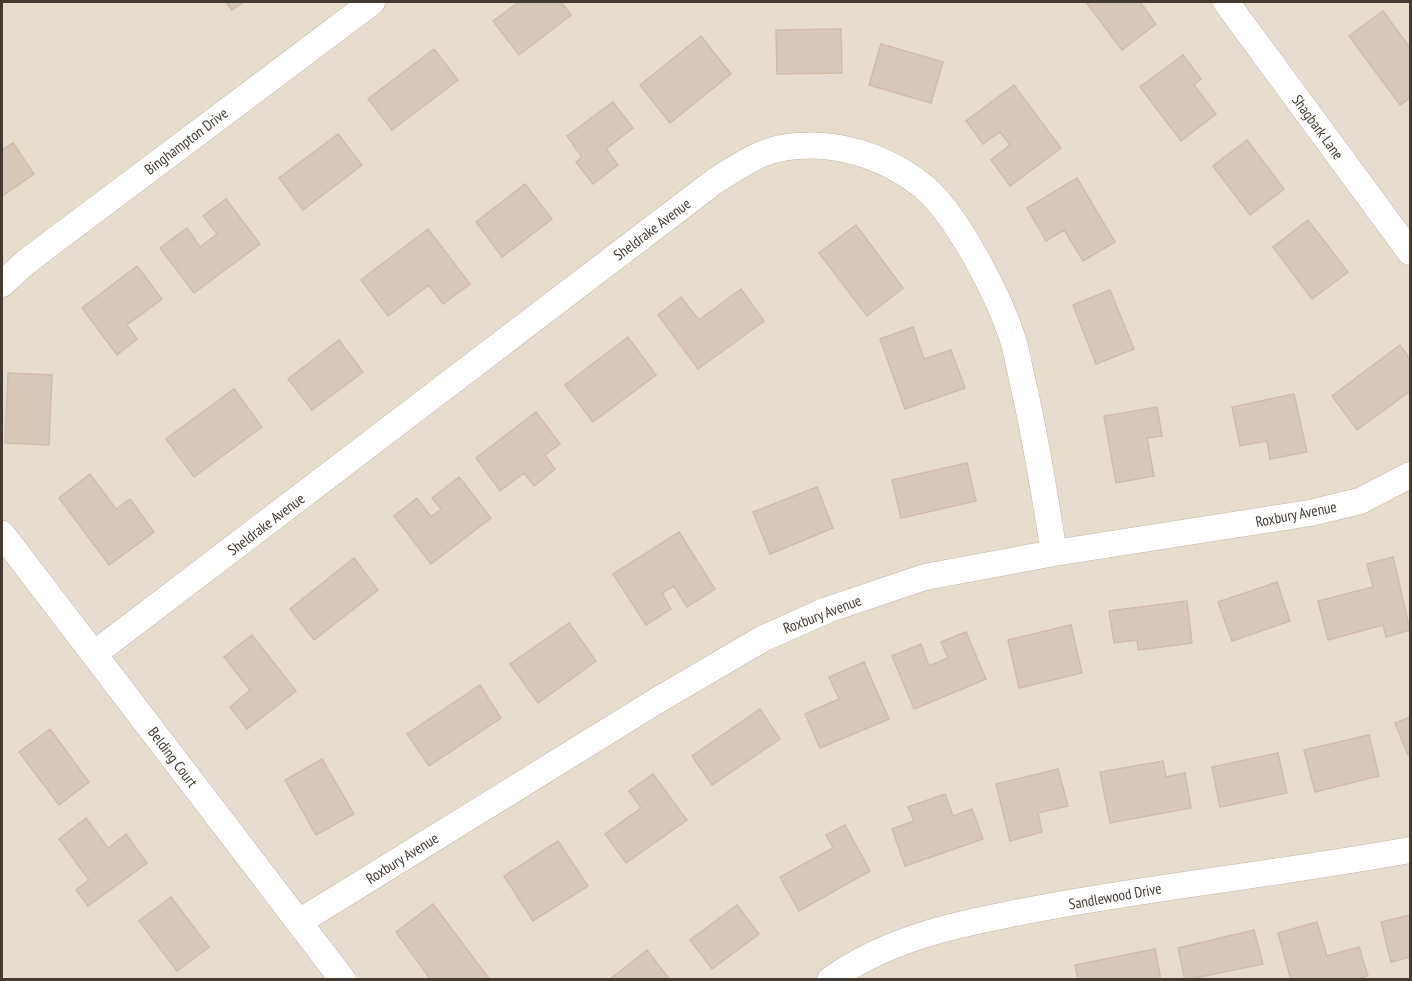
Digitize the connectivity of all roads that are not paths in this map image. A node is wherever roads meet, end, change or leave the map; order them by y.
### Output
1 (372, 2) edge
2 (1226, 2) edge
3 (1410, 252) edge
4 (2, 284) edge
5 (1410, 475) edge
6 (2, 534) edge
7 (1054, 553) junction
8 (94, 654) junction
9 (1410, 850) edge
10 (299, 922) junction
11 (343, 980) edge
12 (830, 980) edge

1 - 4 street, Binghampton Drive
2 - 3 street, Shagbark Lane
5 - 7 street, Roxbury Avenue
6 - 8 street, Belding Court
7 - 8 street, Sheldrake Avenue
7 - 10 street, Roxbury Avenue
8 - 10 street, Belding Court
9 - 12 street, Sandlewood Drive
10 - 11 street, Belding Court

